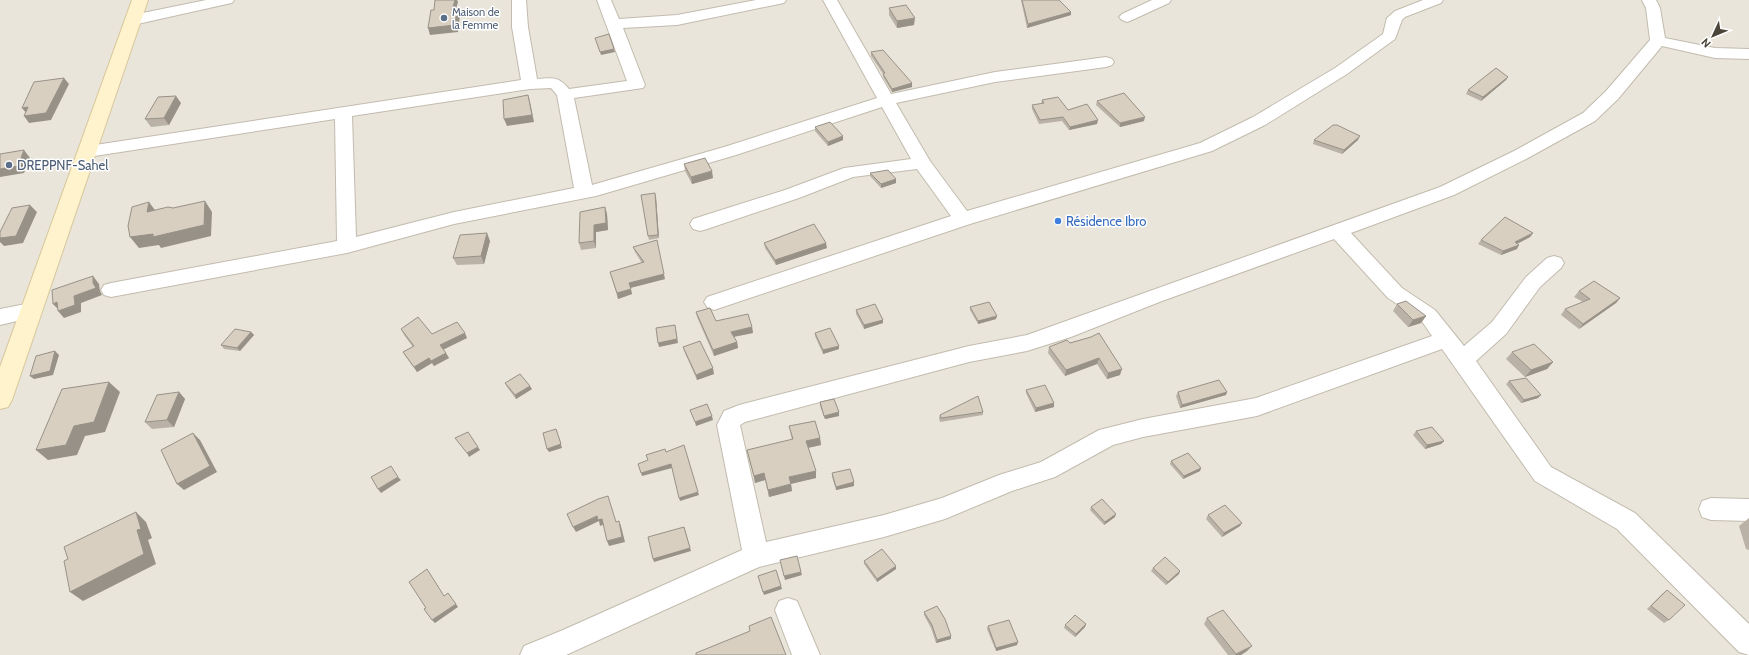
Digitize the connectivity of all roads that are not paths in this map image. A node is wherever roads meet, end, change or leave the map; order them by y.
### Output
1 (140, 0) edge
2 (227, 0) edge
3 (519, 0) edge
4 (604, 0) edge
5 (779, 0) edge
6 (830, 0) edge
7 (1164, 0) edge
8 (1436, 0) edge
9 (1649, 0) edge
10 (1127, 17) dead end
11 (133, 20) junction
12 (613, 24) junction
13 (1658, 41) junction
14 (1749, 54) edge
15 (1106, 62) dead end
16 (530, 84) junction
17 (565, 94) junction
18 (886, 100) junction
19 (342, 113) junction
20 (88, 151) junction
21 (922, 163) junction
22 (584, 192) junction
23 (963, 219) junction
24 (700, 224) dead end
25 (1337, 230) junction
26 (347, 246) junction
27 (1554, 263) dead end
28 (111, 290) dead end
29 (714, 302) dead end
30 (31, 311) junction
31 (0, 317) edge
32 (1446, 339) junction
33 (1463, 360) junction
34 (0, 400) edge
35 (1711, 509) dead end
36 (1749, 510) edge
37 (756, 556) junction
38 (788, 610) dead end
39 (1749, 643) edge
40 (575, 647) edge
41 (534, 655) edge
42 (806, 655) edge

1 - 11 main road
2 - 11 street
3 - 16 street
4 - 12 street
5 - 12 street
6 - 18 street
7 - 10 street
8 - 23 street
9 - 13 street
11 - 20 main road
12 - 17 street
13 - 14 street
13 - 25 street
15 - 18 street
16 - 17 street
16 - 19 street
17 - 22 street
18 - 21 street
18 - 22 street
19 - 20 street
19 - 26 street
20 - 30 main road
21 - 23 street
21 - 24 street
22 - 26 street
23 - 29 street
25 - 32 street
25 - 37 street
26 - 28 street
27 - 33 street
30 - 31 street
30 - 34 main road
32 - 33 street
32 - 37 street
33 - 39 street
35 - 36 street
37 - 40 street
38 - 42 street
40 - 41 street

